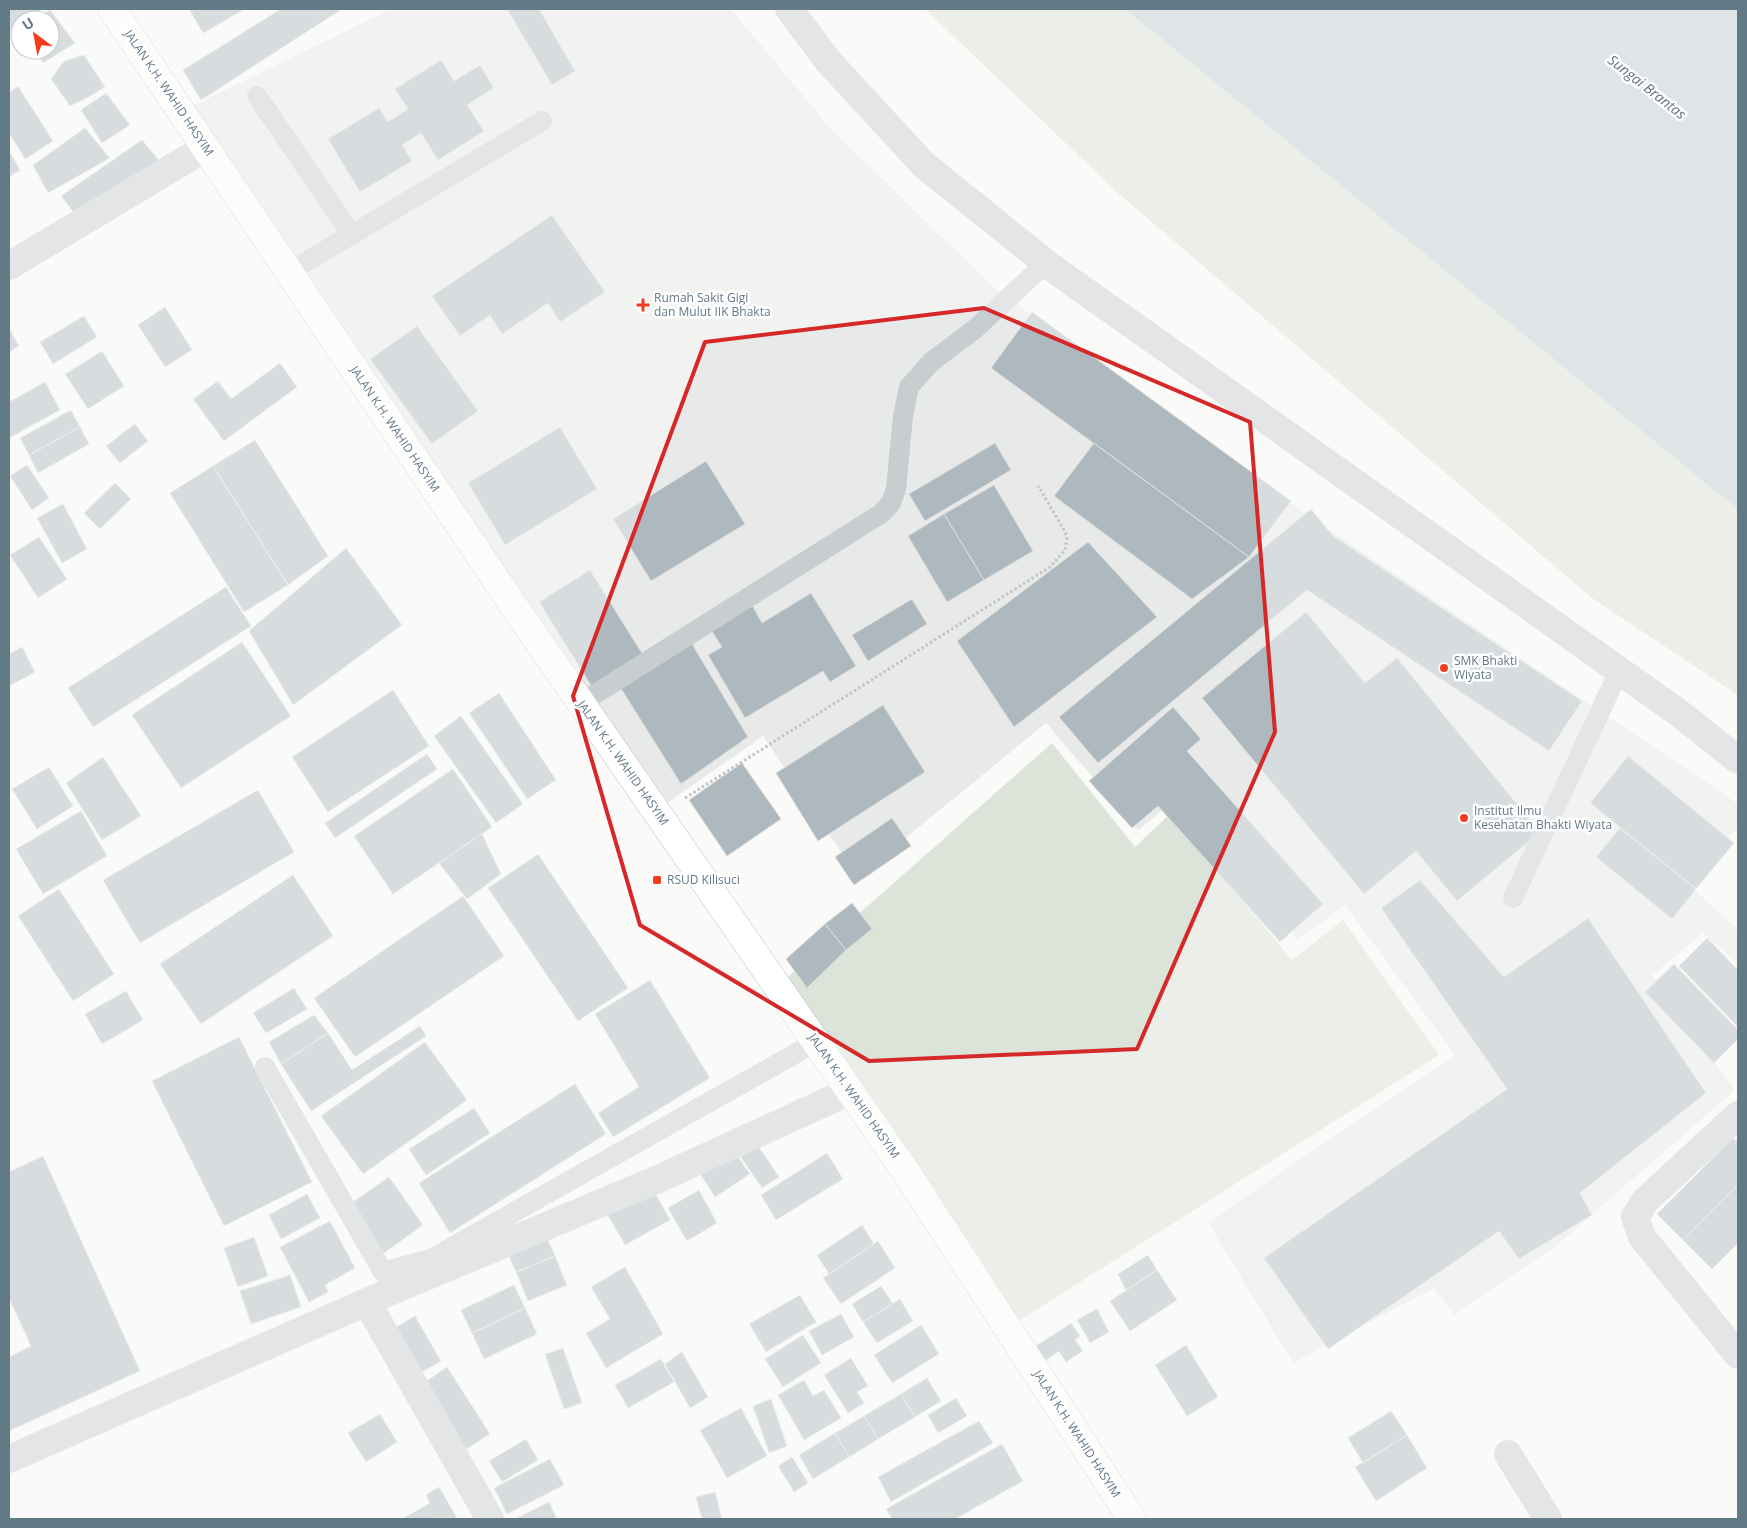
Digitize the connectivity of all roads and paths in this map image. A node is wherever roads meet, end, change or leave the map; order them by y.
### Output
1 (112, 9) edge
2 (790, 9) edge
3 (258, 96) dead end
4 (542, 121) dead end
5 (206, 148) junction
6 (352, 235) junction
7 (1046, 263) junction
8 (9, 266) edge
9 (289, 272) junction
10 (1038, 486) dead end
11 (1619, 671) junction
12 (581, 703) junction
13 (1738, 760) edge
14 (659, 814) junction
15 (1513, 898) dead end
16 (816, 1042) junction
17 (265, 1066) dead end
18 (850, 1091) junction
19 (1738, 1115) edge
20 (367, 1302) junction
21 (1738, 1355) edge
22 (1508, 1454) dead end
23 (9, 1459) edge
24 (490, 1519) edge
25 (1132, 1519) edge
26 (1548, 1519) edge

1 - 5 main road, JALAN K.H. WAHID HASYIM
2 - 7 street
3 - 6 lane
4 - 6 lane
5 - 8 street
5 - 9 main road, JALAN K.H. WAHID HASYIM
6 - 9 lane
7 - 11 street
7 - 12 lane
9 - 12 main road, JALAN K.H. WAHID HASYIM
10 - 14 path
11 - 13 street
11 - 15 lane
12 - 14 main road, JALAN K.H. WAHID HASYIM
14 - 16 main road, JALAN K.H. WAHID HASYIM
16 - 17 lane
16 - 18 main road, JALAN K.H. WAHID HASYIM
18 - 20 street
18 - 25 main road, JALAN K.H. WAHID HASYIM
19 - 21 street
20 - 23 street
20 - 24 street
22 - 26 street

